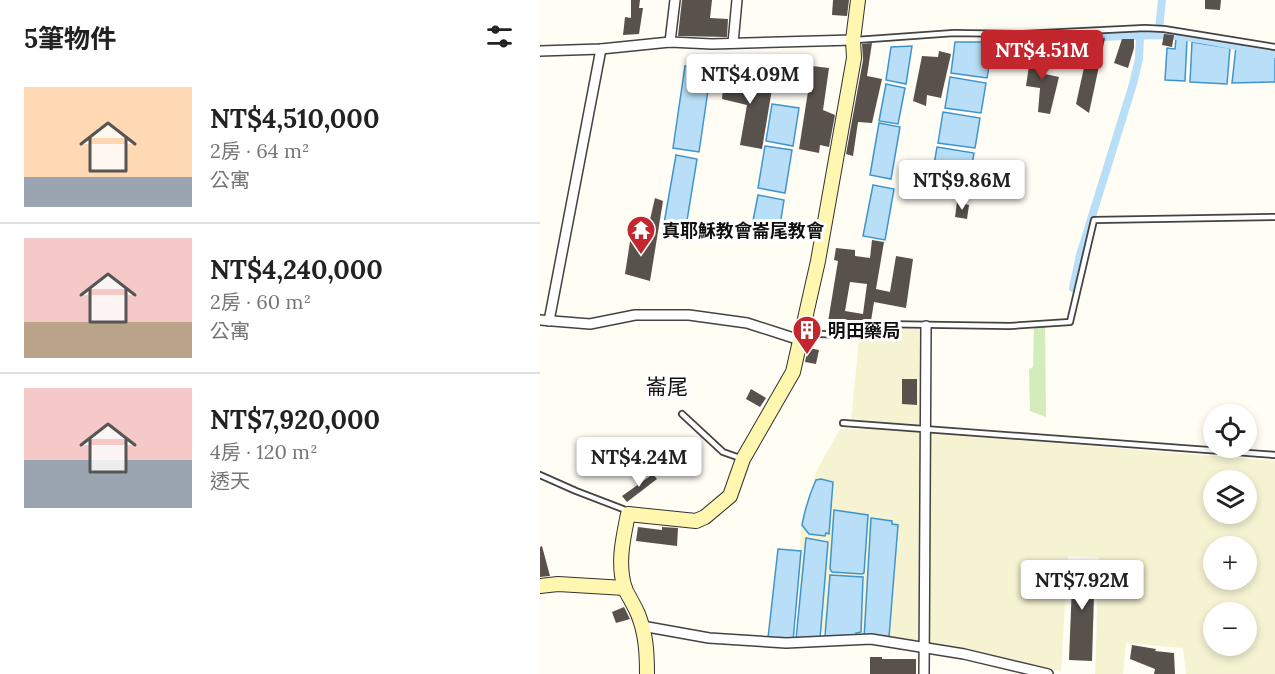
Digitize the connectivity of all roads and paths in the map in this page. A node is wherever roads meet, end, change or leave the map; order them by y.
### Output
1 (675, 0) edge
2 (737, 0) edge
3 (858, 0) edge
4 (853, 40) junction
5 (670, 42) junction
6 (733, 43) junction
7 (1275, 47) edge
8 (601, 49) junction
9 (540, 51) edge
10 (1275, 217) edge
11 (544, 320) edge
12 (926, 326) junction
13 (800, 337) junction
14 (682, 414) dead end
15 (843, 423) dead end
16 (925, 429) junction
17 (1275, 456) edge
18 (742, 459) junction
19 (540, 475) edge
20 (628, 514) junction
21 (540, 586) edge
22 (625, 588) junction
23 (642, 626) junction
24 (924, 647) junction
25 (647, 674) edge
26 (924, 674) edge
27 (1048, 674) edge

1 - 5 street
2 - 6 street
3 - 4 street
4 - 6 street
4 - 7 lane
4 - 13 street
5 - 6 street
5 - 8 street
8 - 9 street
8 - 11 street
10 - 12 lane
11 - 13 street
12 - 13 lane
12 - 16 street
13 - 18 street
14 - 18 lane
15 - 16 lane
16 - 17 lane
16 - 24 street
18 - 20 street
19 - 20 lane
20 - 22 street
21 - 22 street
22 - 23 street
23 - 24 street
23 - 25 street
24 - 26 street
24 - 27 street

